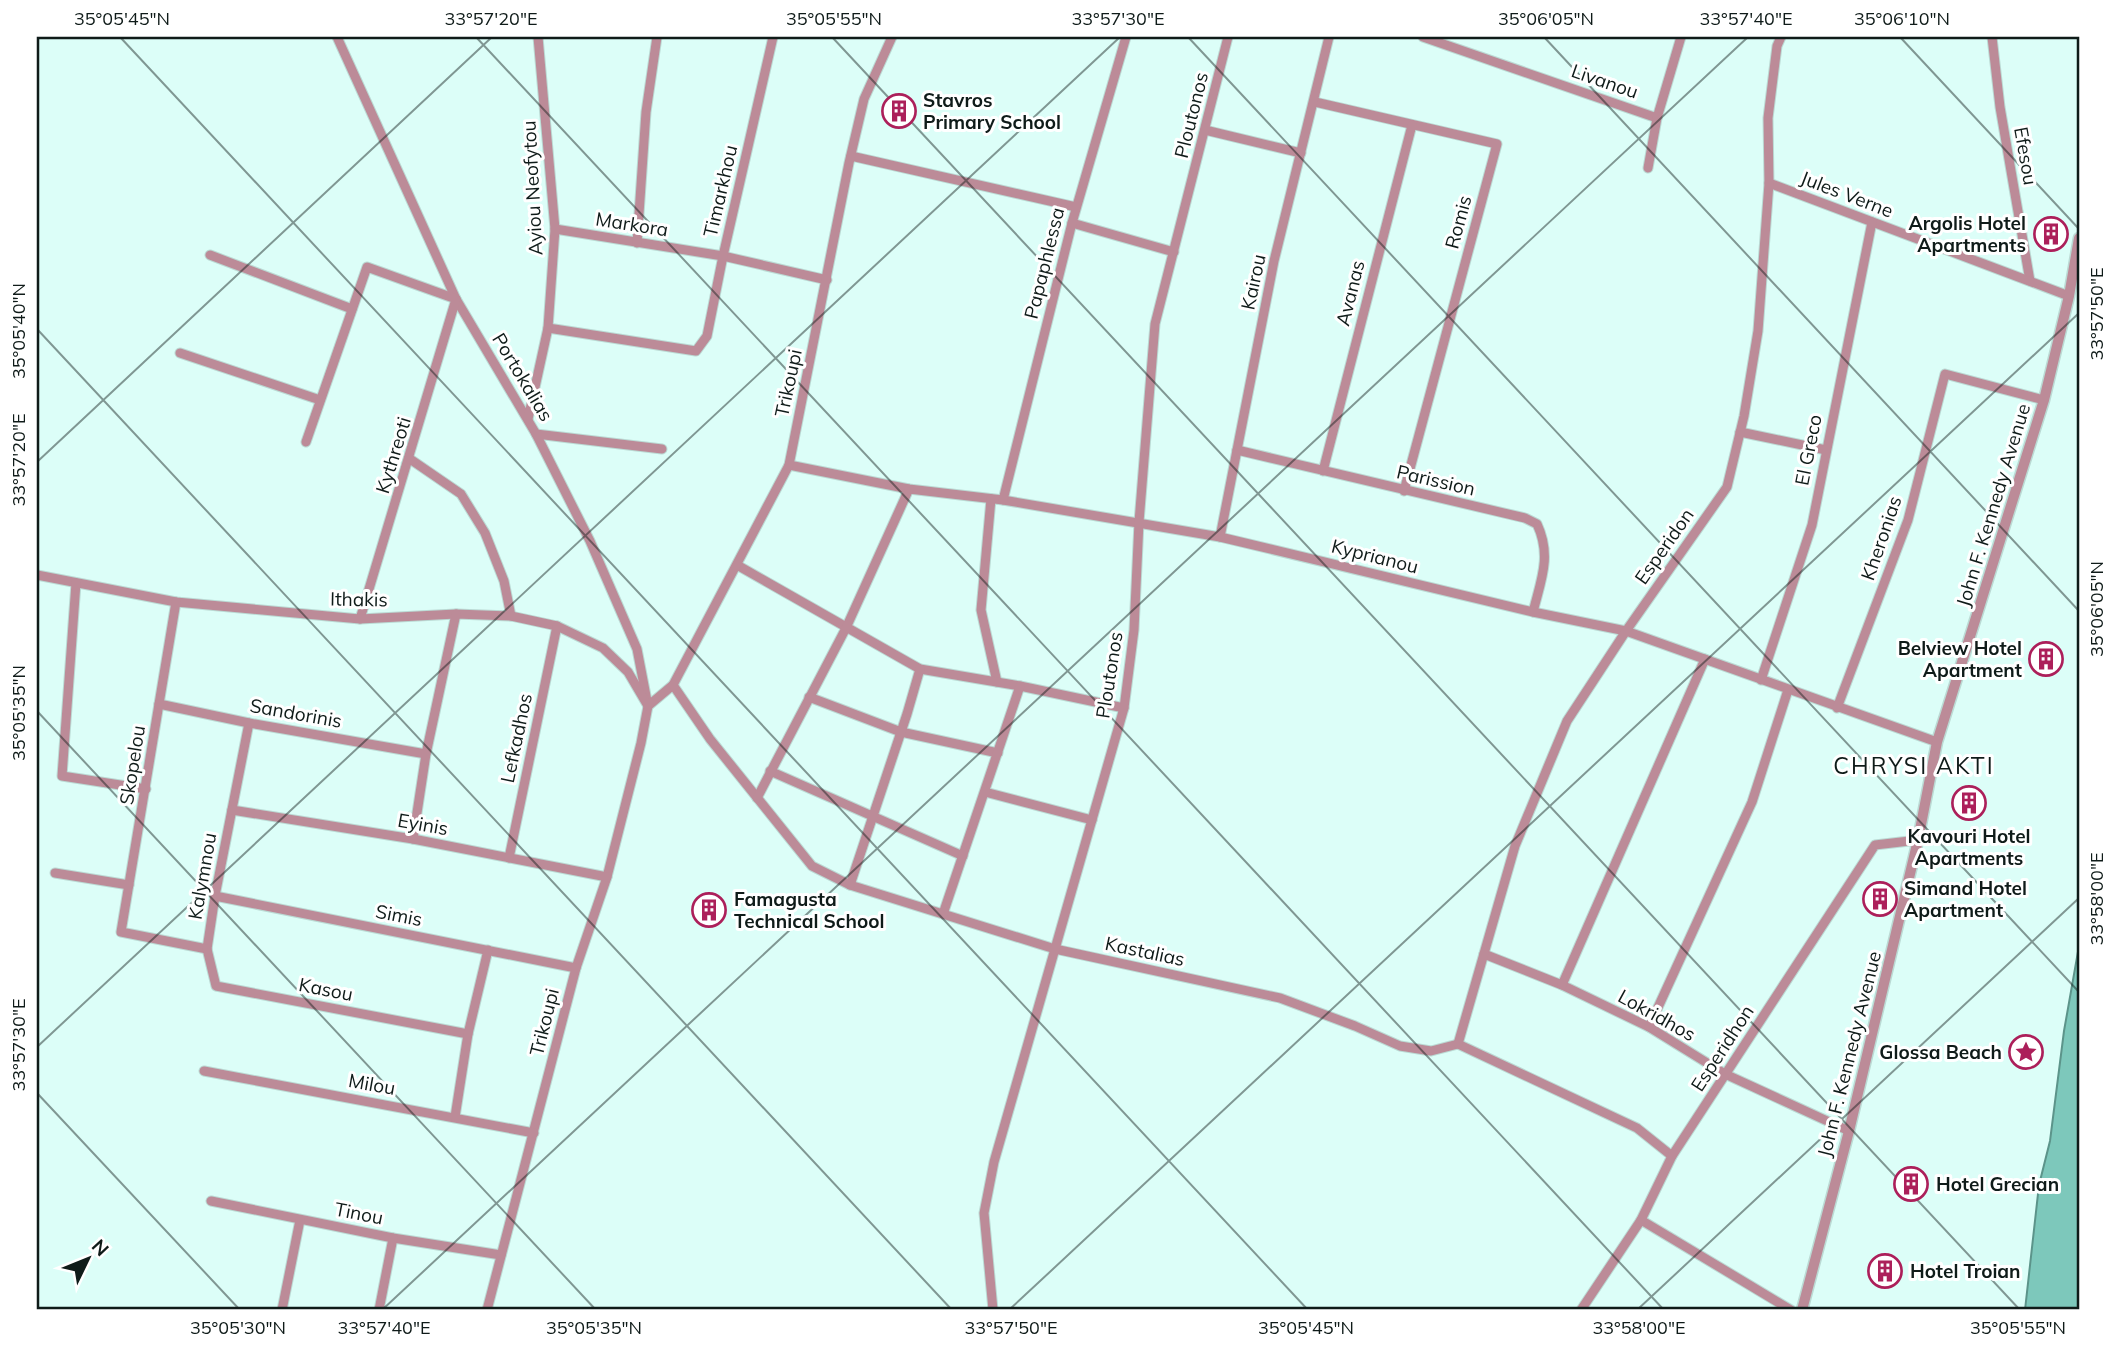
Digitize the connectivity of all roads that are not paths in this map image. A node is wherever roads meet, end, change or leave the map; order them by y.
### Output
1 (337, 37) edge
2 (538, 37) edge
3 (657, 37) edge
4 (773, 37) edge
5 (892, 37) edge
6 (1126, 37) edge
7 (1228, 37) edge
8 (1329, 37) edge
9 (1423, 37) edge
10 (1681, 37) edge
11 (1781, 37) edge
12 (1992, 37) edge
13 (1315, 102) junction
14 (1657, 118) junction
15 (1412, 125) junction
16 (1205, 130) junction
17 (1301, 153) junction
18 (851, 156) junction
19 (1648, 168) dead end
20 (1769, 183) junction
21 (1076, 207) junction
22 (1872, 222) junction
23 (1072, 223) junction
24 (555, 229) junction
25 (2079, 238) edge
26 (637, 243) junction
27 (1174, 252) junction
28 (210, 256) dead end
29 (723, 256) junction
30 (827, 280) junction
31 (2030, 281) junction
32 (2069, 296) junction
33 (456, 299) junction
34 (352, 309) junction
35 (548, 328) junction
36 (180, 353) dead end
37 (320, 400) junction
38 (2044, 400) junction
39 (528, 419) junction
40 (1740, 432) junction
41 (536, 434) junction
42 (306, 442) dead end
43 (662, 449) dead end
44 (1237, 450) junction
45 (1826, 450) junction
46 (410, 459) junction
47 (789, 465) junction
48 (1323, 471) junction
49 (909, 489) junction
50 (1404, 491) junction
51 (991, 499) junction
52 (1003, 500) junction
53 (1139, 522) junction
54 (1220, 537) junction
55 (737, 565) junction
56 (37, 575) edge
57 (76, 583) junction
58 (176, 603) junction
59 (1533, 612) junction
60 (456, 614) junction
61 (510, 616) junction
62 (360, 620) junction
63 (557, 626) junction
64 (846, 628) junction
65 (1626, 631) junction
66 (1705, 659) junction
67 (920, 669) junction
68 (1760, 680) junction
69 (997, 682) junction
70 (673, 685) junction
71 (1020, 686) junction
72 (1788, 690) junction
73 (809, 697) junction
74 (159, 704) junction
75 (648, 706) junction
76 (1124, 708) junction
77 (1837, 708) junction
78 (249, 723) junction
79 (901, 732) junction
80 (1937, 742) junction
81 (640, 743) joint
82 (998, 753) junction
83 (426, 754) junction
84 (770, 771) junction
85 (146, 789) junction
86 (985, 792) junction
87 (757, 798) junction
88 (232, 810) junction
89 (872, 817) junction
90 (1092, 820) junction
91 (412, 839) junction
92 (1918, 840) junction
93 (963, 856) junction
94 (509, 858) junction
95 (55, 873) dead end
96 (607, 877) junction
97 (129, 885) junction
98 (850, 885) junction
99 (215, 896) junction
100 (943, 914) junction
101 (121, 932) joint
102 (208, 948) junction
103 (1055, 949) junction
104 (488, 950) junction
105 (1484, 954) junction
106 (576, 968) junction
107 (1563, 985) junction
108 (1649, 1027) junction
109 (468, 1034) junction
110 (1458, 1044) junction
111 (204, 1071) dead end
112 (1725, 1074) junction
113 (455, 1117) junction
114 (1849, 1131) junction
115 (534, 1132) junction
116 (1672, 1156) junction
117 (211, 1201) dead end
118 (300, 1220) junction
119 (1641, 1220) junction
120 (393, 1238) junction
121 (500, 1255) junction
122 (282, 1310) edge
123 (379, 1310) edge
124 (487, 1310) edge
125 (993, 1310) edge
126 (1581, 1310) edge
127 (1791, 1310) edge
128 (1802, 1310) edge

1 - 33 street, Portokalias
2 - 24 street, Ayiou Neofytou
3 - 26 street
4 - 29 street, Timarkhou
5 - 18 street, Trikoupi
6 - 21 street, Papaphlessa
7 - 16 street, Ploutonos
8 - 13 street, Kairou
9 - 14 street, Livanou
10 - 14 street
11 - 20 street, Esperidon
12 - 31 street, Efesou
13 - 15 street, Romis
13 - 17 street, Kairou
14 - 19 street
15 - 48 street, Avanas
15 - 50 street, Romis
16 - 17 street
16 - 27 street, Ploutonos
17 - 44 street, Kairou
18 - 21 street
18 - 30 street, Trikoupi
20 - 22 street, Jules Verne
20 - 40 street, Esperidon
21 - 23 street, Papaphlessa
22 - 31 street, Jules Verne
22 - 45 street, El Greco
23 - 27 street
23 - 52 street, Papaphlessa
24 - 26 street, Markora
24 - 35 street, Ayiou Neofytou
25 - 32 street, John F. Kennedy Avenue
26 - 29 street, Markora
27 - 53 street, Ploutonos
28 - 34 street
29 - 30 street, Markora
29 - 35 street, Timarkhou
30 - 47 street, Trikoupi
31 - 32 street, Jules Verne
32 - 38 street, John F. Kennedy Avenue
33 - 34 street
33 - 39 street, Portokalias
33 - 46 street, Kythreoti
34 - 37 street
35 - 39 street, Ayiou Neofytou
36 - 37 street
37 - 42 street
38 - 77 street, Kheronias
38 - 80 street, John F. Kennedy Avenue
39 - 41 street, Portokalias
40 - 45 street
40 - 65 street, Esperidon
41 - 43 street
41 - 75 street, Portokalias
44 - 48 street, Parission
44 - 54 street, Kairou
45 - 68 street, El Greco
46 - 61 street
46 - 62 street, Kythreoti
47 - 49 street, Kyprianou
47 - 55 street, Trikoupi
48 - 50 street, Parission
49 - 51 street, Kyprianou
49 - 64 street
50 - 59 street, Parission
51 - 52 street, Kyprianou
51 - 69 street
52 - 53 street, Kyprianou
53 - 54 street, Kyprianou
53 - 76 street, Ploutonos
54 - 59 street, Kyprianou
55 - 64 street
55 - 70 street, Trikoupi
56 - 57 street, Ithakis
57 - 58 street, Ithakis
57 - 85 street
58 - 62 street, Ithakis
58 - 74 street, Skopelou
59 - 65 street, Kyprianou
60 - 61 street, Ithakis
60 - 62 street, Ithakis
60 - 83 street
61 - 63 street, Ithakis
63 - 75 street, Ithakis
63 - 94 street, Lefkadhos
64 - 67 street
64 - 73 street
65 - 66 street, Kyprianou
65 - 105 street, Esperidon
66 - 68 street, Kyprianou
66 - 107 street
67 - 69 street
67 - 79 street
68 - 72 street, Kyprianou
69 - 71 street
70 - 75 street, Trikoupi
70 - 87 street, Kastalias
71 - 76 street
71 - 82 street
72 - 77 street, Kyprianou
72 - 108 street
73 - 79 street
73 - 84 street
74 - 78 street, Sandorinis
74 - 85 street, Skopelou
75 - 81 street, Portokalias
76 - 90 street, Ploutonos
77 - 80 street, Kyprianou
78 - 83 street, Sandorinis
78 - 88 street, Kalymnou
79 - 82 street
79 - 89 street
80 - 92 street, John F. Kennedy Avenue
81 - 96 street, Trikoupi
82 - 86 street
83 - 91 street
84 - 87 street
84 - 89 street
85 - 97 street, Skopelou
86 - 90 street
86 - 93 street
87 - 98 street, Kastalias
88 - 91 street, Eyinis
88 - 99 street, Kalymnou
89 - 93 street
89 - 98 street
90 - 103 street, Ploutonos
91 - 94 street, Eyinis
92 - 112 street, Esperidhon
92 - 114 street, John F. Kennedy Avenue
93 - 100 street
94 - 96 street, Eyinis
95 - 97 street
96 - 106 street, Trikoupi
97 - 101 street, Skopelou
98 - 100 street, Kastalias
99 - 102 street, Kalymnou
99 - 104 street, Simis
100 - 103 street, Kastalias
101 - 102 street, Kalymnou
102 - 109 street, Kasou
103 - 110 street, Kastalias
103 - 125 street, Ploutonos
104 - 106 street, Simis
104 - 109 street
105 - 107 street, Lokridhos
105 - 110 street, Esperidon
106 - 115 street, Trikoupi
107 - 108 street, Lokridhos
108 - 112 street, Lokridhos
109 - 113 street
110 - 116 street
111 - 113 street, Milou
112 - 114 street, Lokridhos
112 - 116 street, Esperidhon
113 - 115 street, Milou
114 - 128 street, John F. Kennedy Avenue
115 - 121 street, Trikoupi
116 - 119 street, Esperidhon
117 - 118 street, Tinou
118 - 120 street, Tinou
118 - 122 street
119 - 126 street, Esperidhon
119 - 127 street
120 - 121 street, Tinou
120 - 123 street
121 - 124 street, Trikoupi

